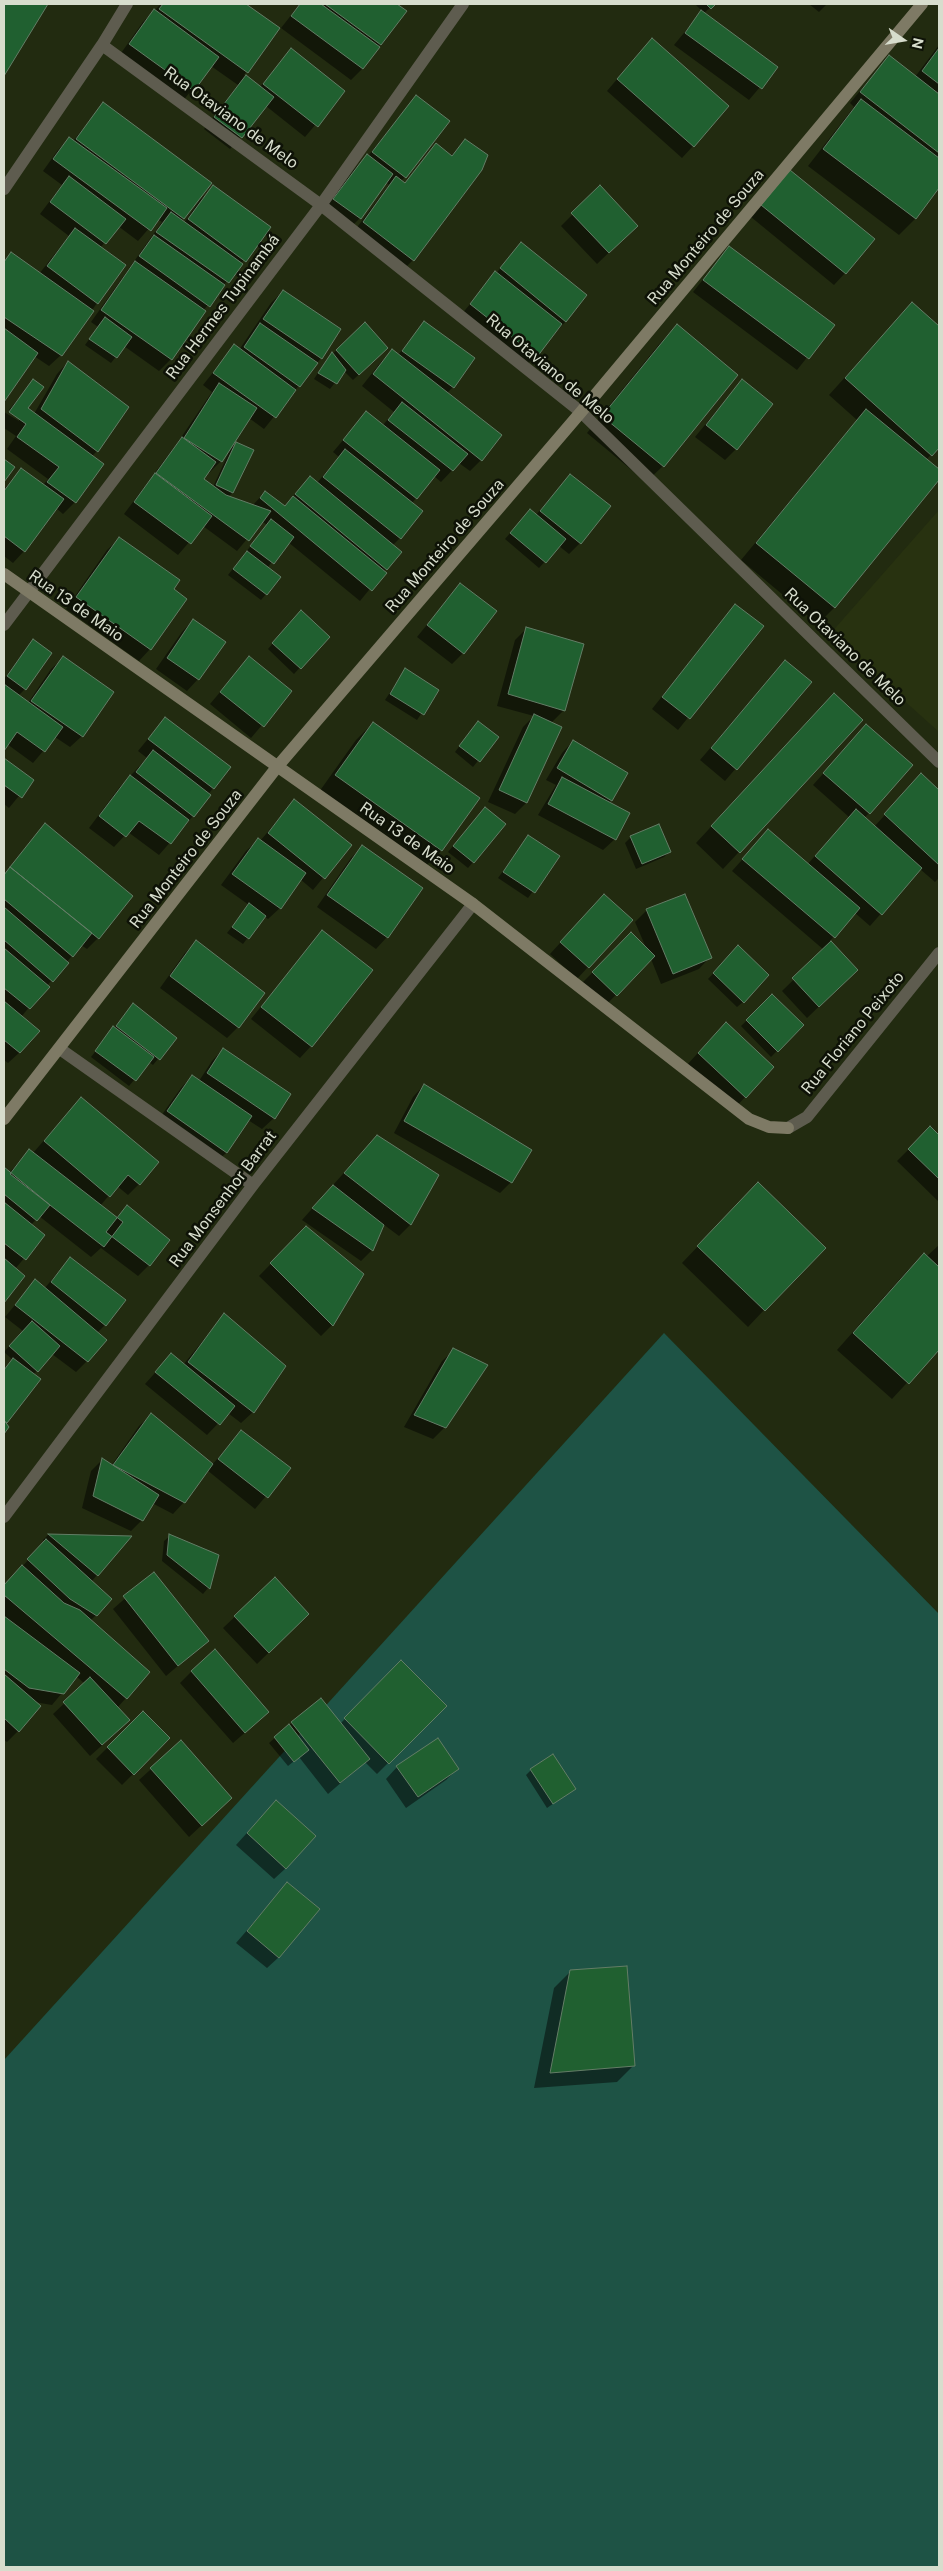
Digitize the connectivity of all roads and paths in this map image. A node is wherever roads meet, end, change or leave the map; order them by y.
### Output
1 (127, 4) edge
2 (463, 4) edge
3 (922, 4) edge
4 (102, 44) junction
5 (4, 189) edge
6 (321, 205) junction
7 (581, 412) junction
8 (4, 574) edge
9 (27, 592) junction
10 (4, 625) edge
11 (939, 762) edge
12 (277, 767) junction
13 (473, 904) junction
14 (939, 952) edge
15 (60, 1049) junction
16 (4, 1119) edge
17 (788, 1128) joint
18 (253, 1185) junction
19 (4, 1517) edge

1 - 4 street
2 - 6 street, Rua Hermes Tupinambá
3 - 7 street, Rua Monteiro de Souza
4 - 5 street
4 - 6 street, Rua Otaviano de Melo
6 - 7 street, Rua Otaviano de Melo
6 - 9 street, Rua Hermes Tupinambá
7 - 11 street, Rua Otaviano de Melo
7 - 12 street, Rua Monteiro de Souza
8 - 9 street, Rua 13 de Maio
9 - 10 street, Rua Hermes Tupinambá
9 - 12 street, Rua 13 de Maio
12 - 13 street, Rua 13 de Maio
12 - 15 street, Rua Monteiro de Souza
13 - 17 street, Rua 13 de Maio
13 - 18 street, Rua Monsenhor Barrat
14 - 17 street, Rua Floriano Peixoto
15 - 16 street, Rua Monteiro de Souza
15 - 18 street
18 - 19 street, Rua Monsenhor Barrat

